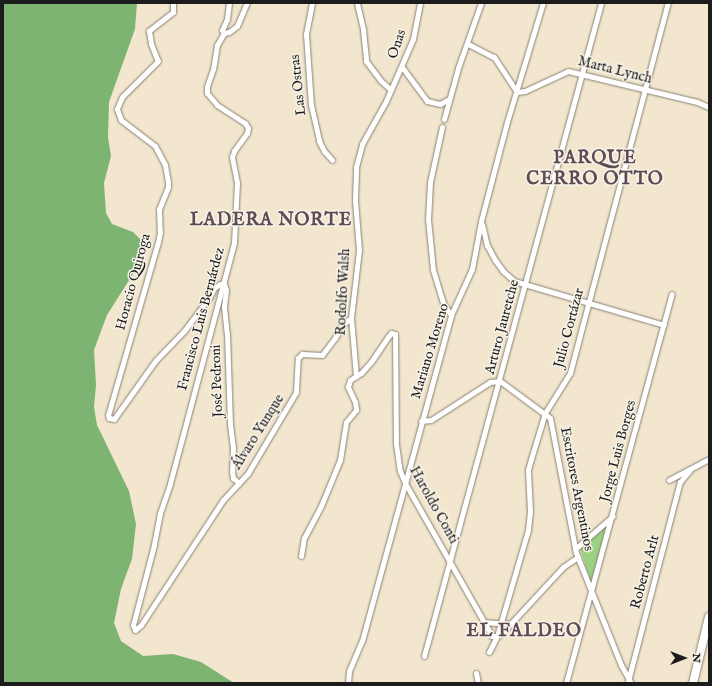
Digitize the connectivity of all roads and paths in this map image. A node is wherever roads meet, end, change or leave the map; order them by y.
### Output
1 (173, 3) edge
2 (229, 3) edge
3 (247, 3) edge
4 (312, 3) edge
5 (357, 3) edge
6 (420, 3) edge
7 (481, 3) edge
8 (543, 3) edge
9 (601, 3) edge
10 (668, 3) edge
11 (224, 33) junction
12 (468, 44) junction
13 (402, 67) junction
14 (582, 74) junction
15 (392, 90) junction
16 (645, 91) junction
17 (517, 92) junction
18 (449, 99) junction
19 (709, 99) edge
20 (708, 106) edge
21 (444, 119) dead end
22 (442, 127) dead end
23 (332, 160) dead end
24 (482, 221) junction
25 (224, 284) junction
26 (526, 285) junction
27 (672, 294) dead end
28 (588, 303) junction
29 (451, 315) junction
30 (352, 318) junction
31 (664, 325) junction
32 (356, 376) junction
33 (500, 381) junction
34 (545, 413) junction
35 (421, 421) junction
36 (709, 459) edge
37 (690, 470) junction
38 (670, 480) dead end
39 (239, 483) junction
40 (405, 483) junction
41 (613, 516) junction
42 (575, 549) junction
43 (301, 556) dead end
44 (578, 556) junction
45 (450, 560) junction
46 (591, 593) junction
47 (709, 617) edge
48 (483, 622) junction
49 (500, 623) junction
50 (510, 624) junction
51 (135, 630) joint
52 (497, 636) junction
53 (489, 652) dead end
54 (424, 656) dead end
55 (476, 673) dead end
56 (629, 682) edge
57 (348, 683) edge
58 (478, 683) edge
59 (566, 683) edge
60 (693, 683) edge

1 - 25 street, Horacio Quiroga
2 - 11 street
3 - 11 street
4 - 23 street, Las Ostras
5 - 15 street
6 - 13 street, Onas
7 - 12 street
8 - 17 street, Mariano Moreno
9 - 14 street, Arturo Jauretche
10 - 16 street, Julio Cortázar
11 - 25 street, Francisco Luis Bernárdez
12 - 17 street
12 - 18 street
13 - 15 street, Onas
13 - 18 street
14 - 16 street, Marta Lynch
14 - 17 street, Marta Lynch
14 - 26 street, Arturo Jauretche
15 - 30 street, Rodolfo Walsh
16 - 20 street, Marta Lynch
16 - 28 street, Julio Cortázar
17 - 24 street, Mariano Moreno
18 - 21 street
19 - 20 street
22 - 29 street
24 - 26 street
24 - 29 street, Mariano Moreno
25 - 39 street, José Pedroni
25 - 51 street, Francisco Luis Bernárdez
26 - 28 street
26 - 33 street, Arturo Jauretche
27 - 31 street, Jorge Luis Borges
28 - 31 street
28 - 34 street, Julio Cortázar
29 - 35 street, Mariano Moreno
30 - 32 street, Rodolfo Walsh
30 - 39 street, Álvaro Yunque
31 - 41 street, Jorge Luis Borges
32 - 40 street, Haroldo Conti
32 - 43 street, Rodolfo Walsh
33 - 34 street, Escritores Argentinos
33 - 35 street
33 - 45 street, Arturo Jauretche
34 - 42 street, Escritores Argentinos
34 - 49 street, Julio Cortázar
35 - 40 street, Mariano Moreno
36 - 37 street
37 - 38 street
37 - 56 street, Roberto Arlt
39 - 51 street, Álvaro Yunque
40 - 45 street, Haroldo Conti
40 - 57 street, Mariano Moreno
41 - 42 street
41 - 46 street, Jorge Luis Borges
42 - 44 street, Escritores Argentinos
44 - 46 street, Escritores Argentinos
44 - 50 street
45 - 48 street, Haroldo Conti
45 - 54 street, Arturo Jauretche
46 - 56 street, Escritores Argentinos
46 - 59 street, Jorge Luis Borges
47 - 60 main road
48 - 49 street
48 - 52 street, Haroldo Conti
49 - 50 street
49 - 52 street, Julio Cortázar
50 - 52 street
52 - 53 street, Julio Cortázar
55 - 58 street

